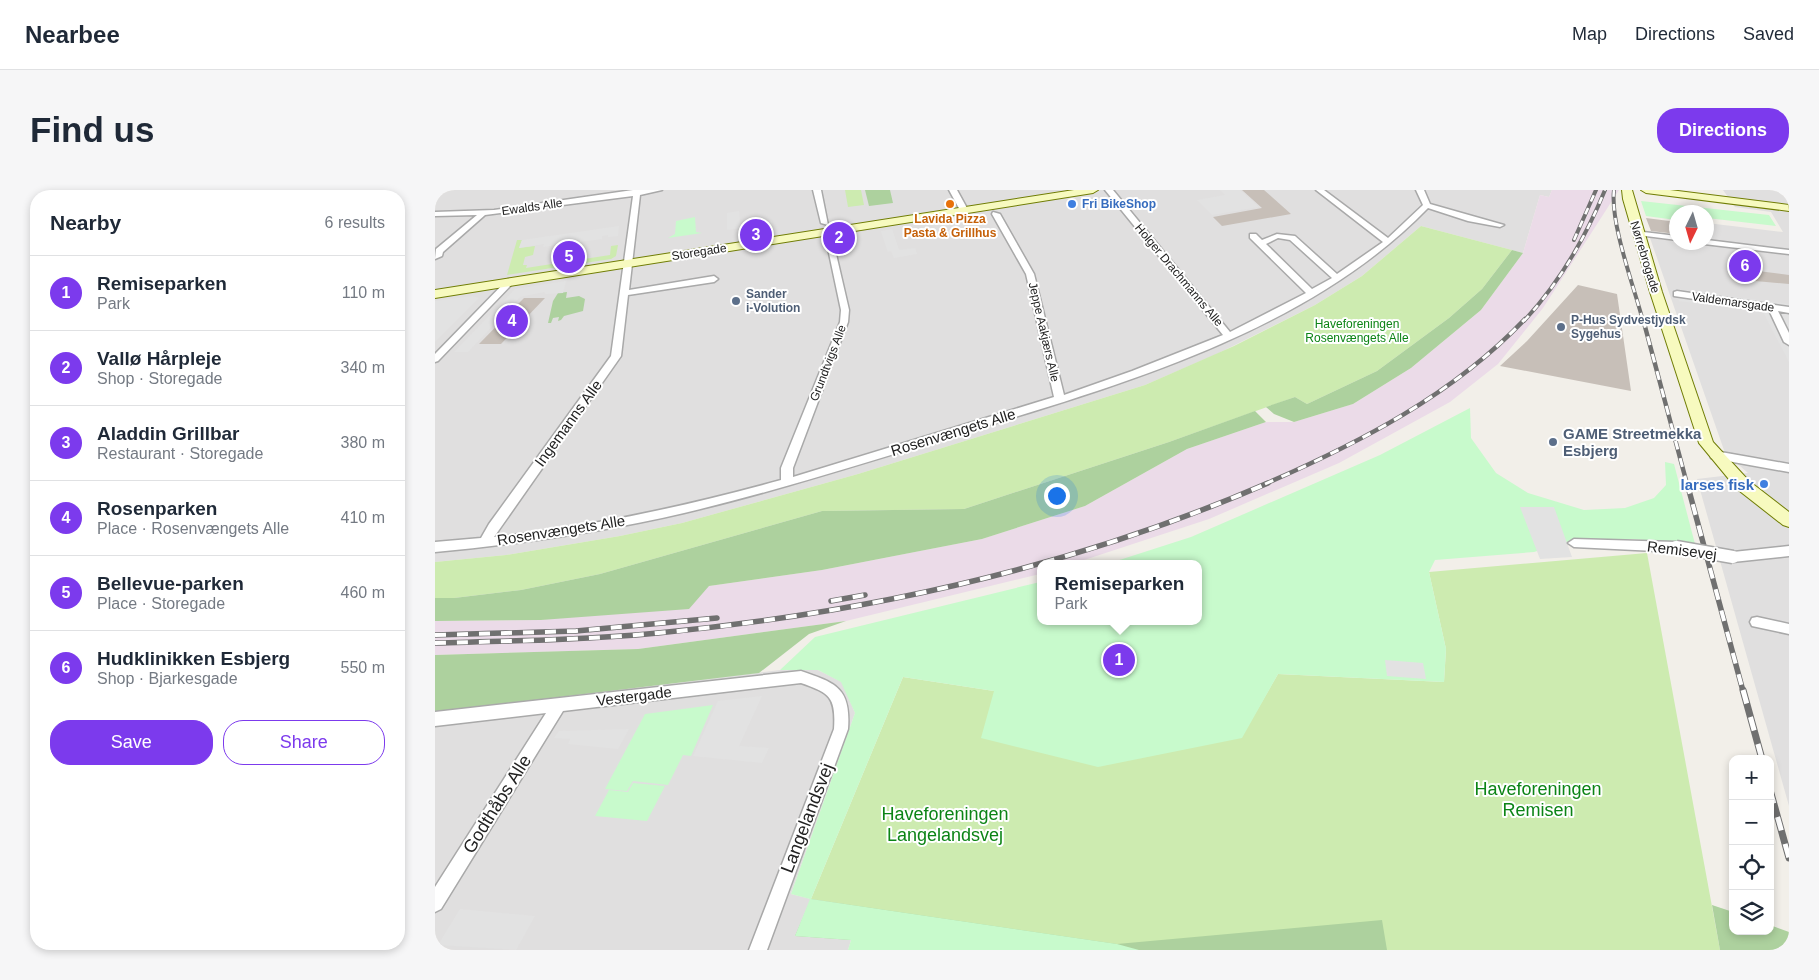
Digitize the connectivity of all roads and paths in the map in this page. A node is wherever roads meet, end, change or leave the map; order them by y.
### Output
1 (658, 190) edge
2 (817, 190) edge
3 (953, 190) edge
4 (1093, 190) edge
5 (1109, 190) edge
6 (1321, 190) edge
7 (1420, 190) edge
8 (1627, 190) edge
9 (1646, 190) edge
10 (1654, 190) edge
11 (1691, 190) edge
12 (637, 191) edge
13 (1710, 192) edge
14 (1726, 200) junction
15 (1789, 202) edge
16 (1427, 205) junction
17 (1789, 209) edge
18 (964, 210) junction
19 (435, 214) edge
20 (481, 214) junction
21 (996, 214) dead end
22 (825, 223) dead end
23 (1500, 225) dead end
24 (1638, 234) junction
25 (1253, 236) dead end
26 (1669, 237) edge
27 (829, 241) dead end
28 (1389, 242) junction
29 (1714, 243) edge
30 (1261, 244) junction
31 (1789, 252) edge
32 (435, 257) edge
33 (629, 263) junction
34 (1337, 278) junction
35 (714, 279) dead end
36 (511, 281) junction
37 (625, 293) junction
38 (435, 294) edge
39 (1312, 294) junction
40 (1677, 294) dead end
41 (1772, 307) junction
42 (1789, 310) edge
43 (1230, 337) junction
44 (1789, 342) edge
45 (436, 357) edge
46 (1060, 400) junction
47 (1715, 455) junction
48 (1789, 468) edge
49 (787, 482) junction
50 (1789, 521) edge
51 (485, 542) junction
52 (1574, 543) dead end
53 (435, 546) edge
54 (1789, 551) edge
55 (1757, 622) dead end
56 (1789, 629) edge
57 (831, 688) joint
58 (559, 705) junction
59 (435, 719) edge
60 (435, 902) edge
61 (759, 950) edge

1 - 12 street, Ewalds Alle
2 - 22 street
3 - 18 street
4 - 18 street, Storegade
5 - 43 street, Holger Drachmanns Alle
6 - 28 street
7 - 16 street
8 - 24 street, Nørrebrogade
9 - 14 street
10 - 13 street
11 - 13 street
12 - 20 street, Ewalds Alle
12 - 33 street, Ingemanns Alle
13 - 14 street
13 - 15 street
14 - 17 street
16 - 23 street
16 - 28 street, Rosenvængets Alle
18 - 33 street, Storegade
19 - 20 street, Ewalds Alle
20 - 32 street
21 - 46 street, Jeppe Aakjærs Alle
24 - 26 street
24 - 47 street, Nørrebrogade
25 - 30 street
27 - 49 street, Grundtvigs Alle
28 - 34 street, Rosenvængets Alle
29 - 31 street
30 - 34 street
30 - 39 street
33 - 36 street, Storegade
33 - 37 street, Ingemanns Alle
34 - 39 street, Rosenvængets Alle
35 - 37 street
36 - 38 street, Storegade
36 - 45 street
37 - 51 street, Ingemanns Alle
39 - 43 street, Rosenvængets Alle
40 - 41 street, Valdemarsgade
41 - 42 street, Valdemarsgade
41 - 44 street
43 - 46 street, Rosenvængets Alle
46 - 49 street, Rosenvængets Alle
47 - 48 street
47 - 50 street, Nørrebrogade
49 - 51 street, Rosenvængets Alle
51 - 53 street, Rosenvængets Alle
52 - 54 street, Remisevej, bridge
55 - 56 street
57 - 58 street, Vestergade
57 - 61 street, Langelandsvej
58 - 59 street, Vestergade
58 - 60 street, Godthåbs Alle

